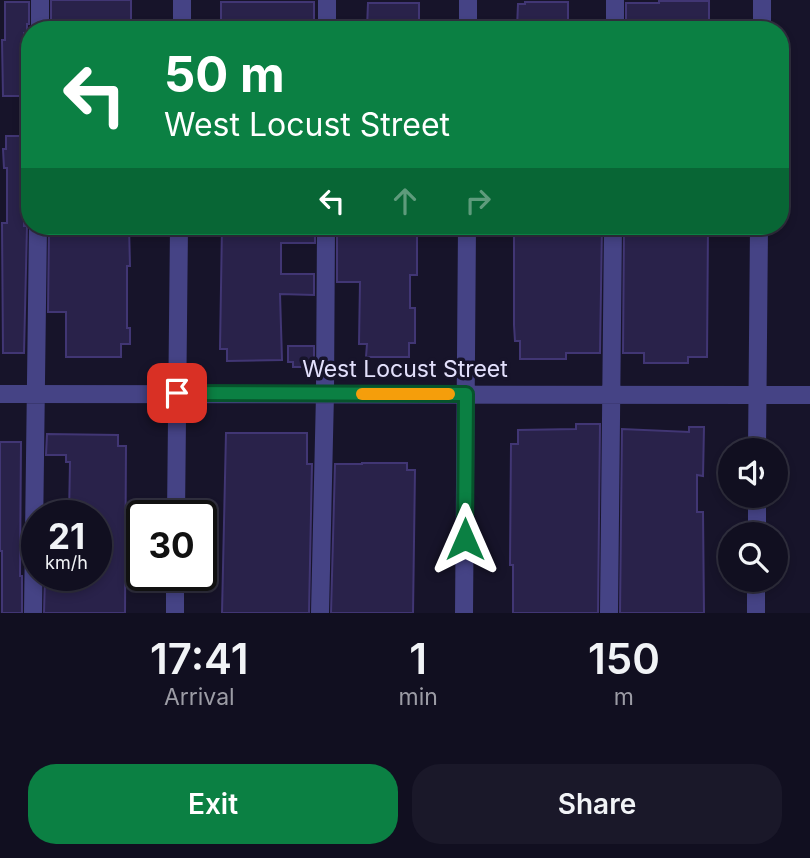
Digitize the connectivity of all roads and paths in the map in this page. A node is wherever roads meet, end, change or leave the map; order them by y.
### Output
1 (40, 0) edge
2 (183, 0) edge
3 (327, 0) edge
4 (468, 0) edge
5 (615, 0) edge
6 (762, 0) edge
7 (40, 21) edge
8 (182, 21) edge
9 (327, 21) edge
10 (468, 21) edge
11 (615, 21) edge
12 (762, 21) edge
13 (38, 235) edge
14 (180, 235) edge
15 (326, 235) edge
16 (467, 235) edge
17 (613, 235) edge
18 (759, 235) edge
19 (177, 393) junction
20 (0, 394) edge
21 (37, 394) junction
22 (325, 394) junction
23 (466, 394) junction
24 (611, 394) junction
25 (757, 395) junction
26 (810, 395) edge
27 (757, 438) edge
28 (176, 500) edge
29 (176, 591) edge
30 (756, 592) edge
31 (33, 613) edge
32 (175, 613) edge
33 (320, 613) edge
34 (464, 613) edge
35 (609, 613) edge
36 (756, 613) edge

1 - 7 street
2 - 8 street
3 - 9 street
4 - 10 street
5 - 11 street
6 - 12 street
13 - 21 street
14 - 19 street
15 - 22 street
16 - 23 street
17 - 24 street
18 - 25 street
19 - 21 street, West Locust Street
19 - 22 street, West Locust Street
19 - 28 street
20 - 21 street, West Locust Street
21 - 31 street
22 - 23 street, West Locust Street
22 - 33 street
23 - 24 street, West Locust Street
23 - 34 street
24 - 25 street, West Locust Street
24 - 35 street
25 - 26 street, West Locust Street
25 - 27 street
29 - 32 street
30 - 36 street

